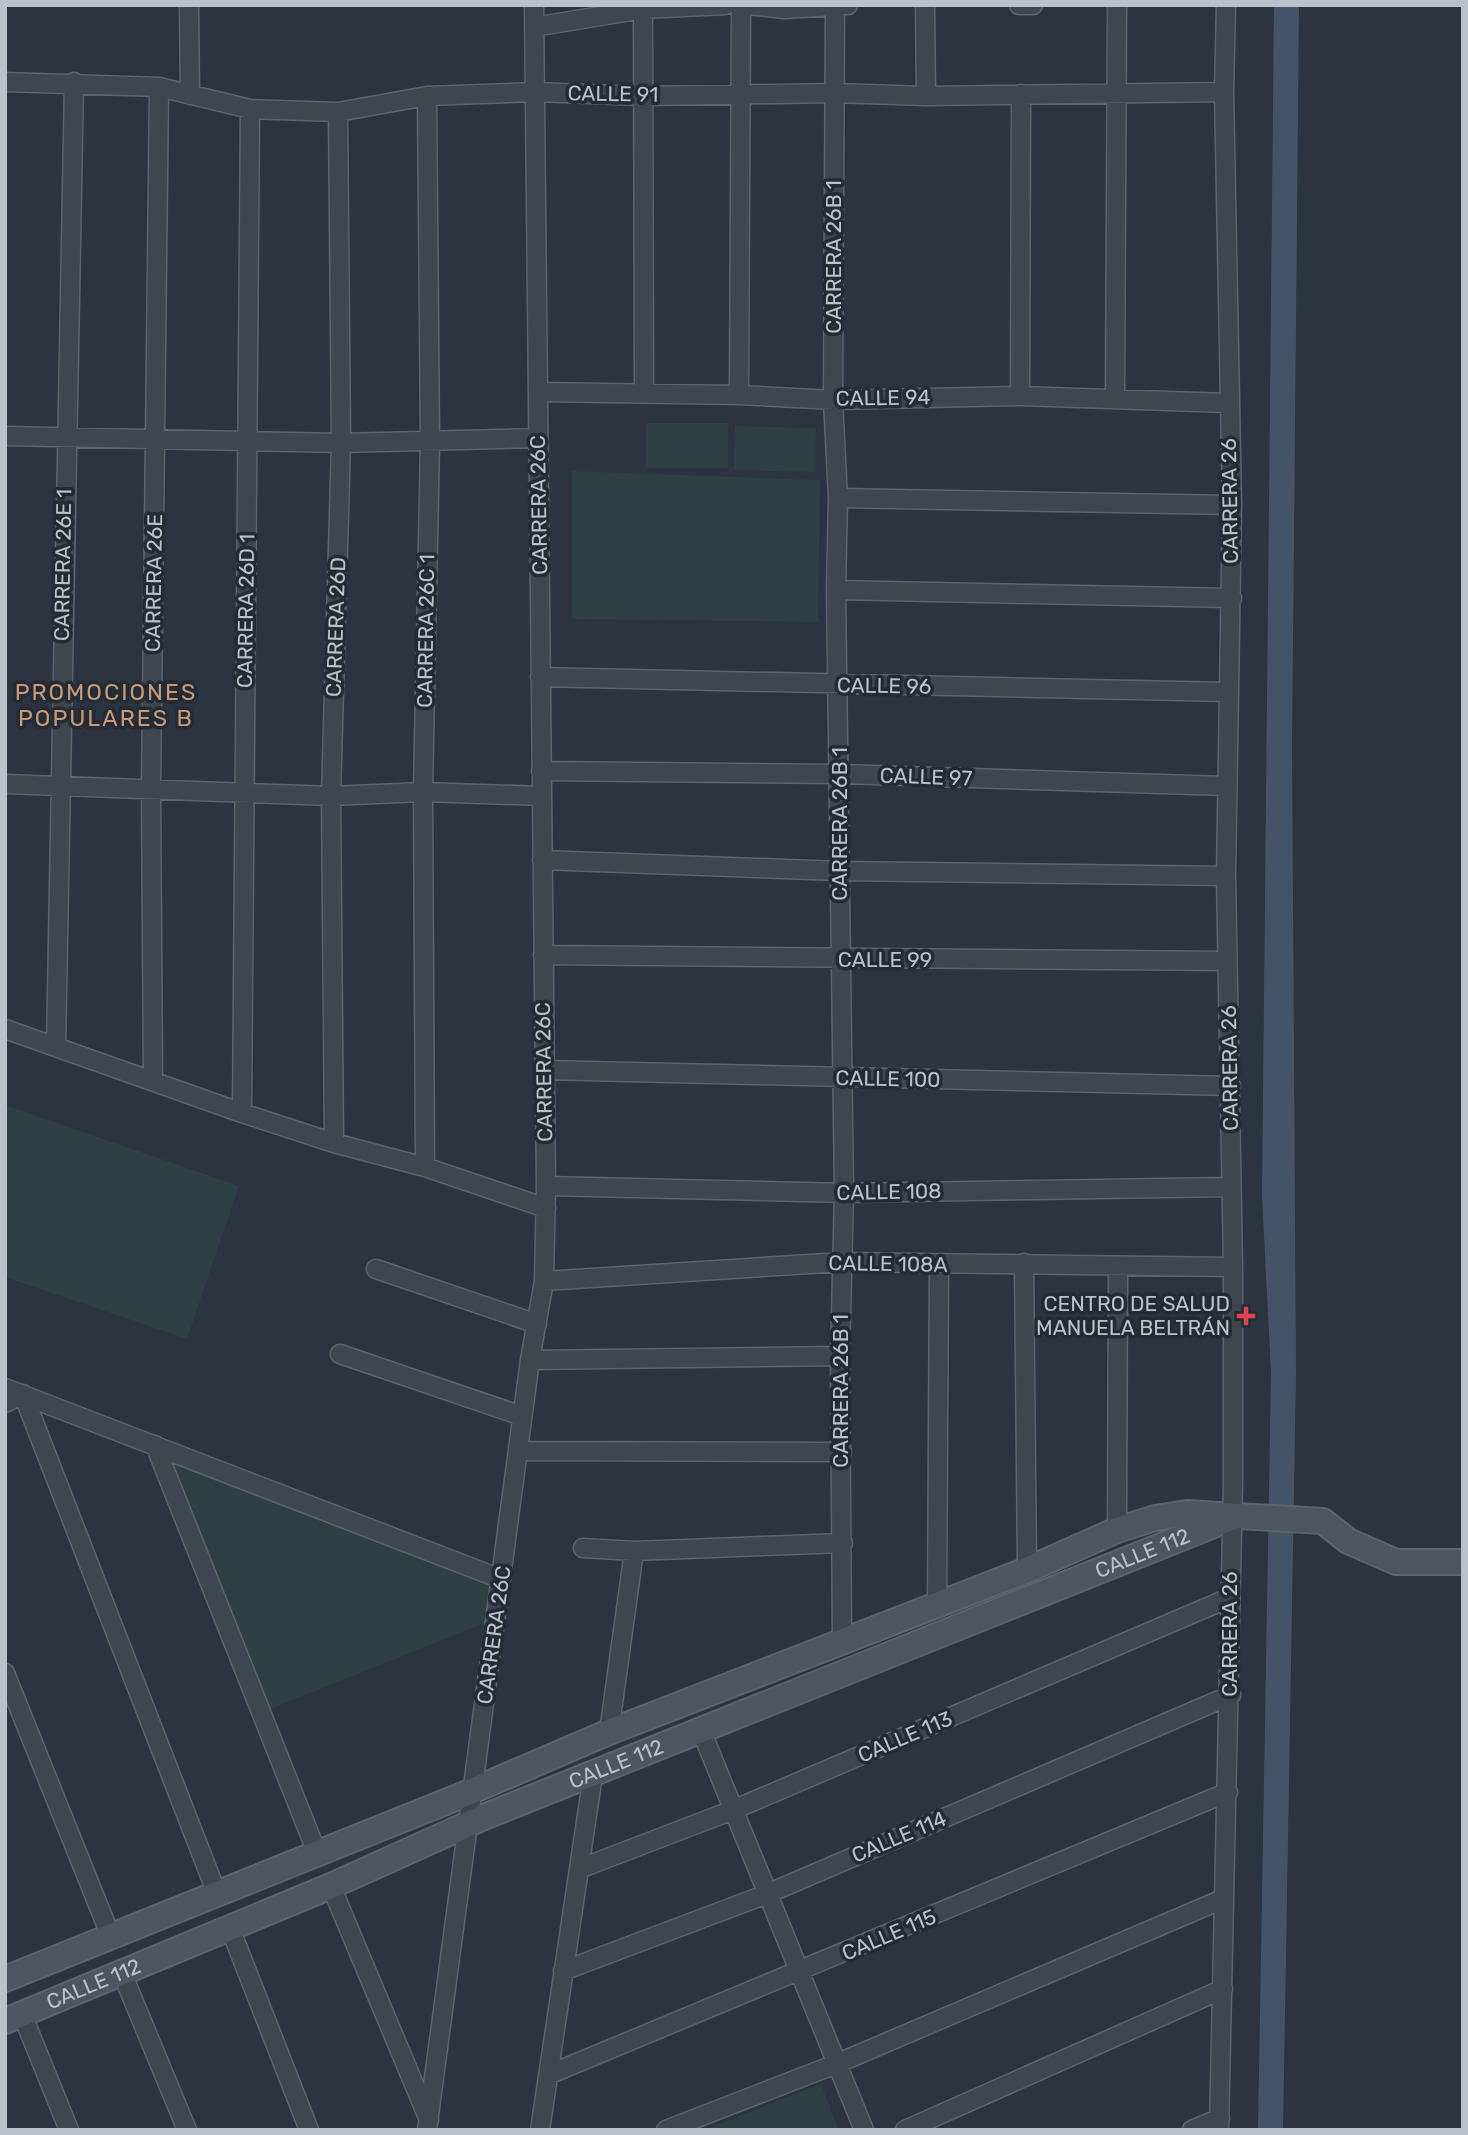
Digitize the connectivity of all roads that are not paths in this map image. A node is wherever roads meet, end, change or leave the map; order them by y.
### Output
1 (189, 5) edge
2 (534, 5) edge
3 (726, 5) edge
4 (741, 5) edge
5 (748, 5) edge
6 (925, 5) edge
7 (1033, 5) edge
8 (1117, 5) edge
9 (1226, 5) edge
10 (839, 6) edge
11 (1022, 6) edge
12 (643, 7) edge
13 (534, 27) junction
14 (5, 82) edge
15 (74, 82) junction
16 (159, 87) junction
17 (535, 92) junction
18 (1224, 92) junction
19 (835, 93) junction
20 (1021, 94) junction
21 (190, 95) junction
22 (741, 95) junction
23 (1115, 95) junction
24 (427, 96) junction
25 (643, 96) junction
26 (926, 96) junction
27 (250, 109) junction
28 (338, 112) junction
29 (538, 392) junction
30 (644, 394) junction
31 (739, 395) junction
32 (1020, 396) junction
33 (1115, 398) junction
34 (833, 400) junction
35 (1228, 403) junction
36 (5, 436) edge
37 (65, 438) junction
38 (538, 438) junction
39 (156, 442) junction
40 (248, 442) junction
41 (430, 442) junction
42 (341, 443) junction
43 (838, 498) junction
44 (1232, 505) junction
45 (836, 590) junction
46 (1232, 598) junction
47 (540, 677) junction
48 (839, 685) junction
49 (1227, 692) junction
50 (541, 771) junction
51 (839, 774) junction
52 (5, 784) edge
53 (60, 786) junction
54 (1226, 786) junction
55 (151, 790) junction
56 (423, 792) junction
57 (243, 794) junction
58 (331, 796) junction
59 (542, 796) junction
60 (542, 860) junction
61 (840, 871) junction
62 (1226, 876) junction
63 (543, 955) junction
64 (841, 960) junction
65 (1227, 961) junction
66 (5, 1029) edge
67 (57, 1047) junction
68 (544, 1070) junction
69 (843, 1078) junction
70 (153, 1079) junction
71 (1231, 1086) junction
72 (242, 1113) junction
73 (334, 1143) junction
74 (425, 1167) junction
75 (546, 1186) junction
76 (1231, 1187) junction
77 (844, 1193) junction
78 (546, 1208) junction
79 (841, 1262) junction
80 (1024, 1263) junction
81 (939, 1265) junction
82 (1118, 1266) junction
83 (1233, 1267) junction
84 (376, 1269) dead end
85 (544, 1280) junction
86 (537, 1324) junction
87 (341, 1354) dead end
88 (840, 1356) junction
89 (530, 1360) junction
90 (5, 1388) edge
91 (23, 1395) junction
92 (5, 1403) edge
93 (522, 1416) junction
94 (155, 1445) junction
95 (518, 1451) junction
96 (842, 1452) junction
97 (1239, 1518) junction
98 (1117, 1530) junction
99 (843, 1542) junction
100 (583, 1548) dead end
101 (634, 1551) junction
102 (1463, 1562) edge
103 (1027, 1570) junction
104 (501, 1579) junction
105 (1229, 1598) junction
106 (937, 1605) junction
107 (842, 1643) junction
108 (5, 1673) edge
109 (1231, 1695) junction
110 (701, 1730) junction
111 (610, 1732) junction
112 (593, 1775) junction
113 (473, 1790) junction
114 (1228, 1792) junction
115 (733, 1810) junction
116 (468, 1824) junction
117 (317, 1853) junction
118 (579, 1868) junction
119 (331, 1885) junction
120 (217, 1894) junction
121 (767, 1894) junction
122 (1223, 1899) junction
123 (230, 1928) junction
124 (111, 1937) junction
125 (563, 1971) junction
126 (122, 1973) junction
127 (799, 1973) junction
128 (7, 1974) edge
129 (1223, 1989) junction
130 (14, 2017) edge
131 (836, 2064) junction
132 (548, 2075) junction
133 (1220, 2124) edge
134 (428, 2125) edge
135 (69, 2130) edge
136 (187, 2130) edge
137 (309, 2130) edge
138 (540, 2130) edge
139 (666, 2130) edge
140 (863, 2130) edge
141 (905, 2130) edge
142 (1192, 2130) edge

1 - 21 street
2 - 13 street, CARRERA 26C
3 - 12 street
4 - 22 street
5 - 10 street
6 - 26 street
7 - 11 street
8 - 23 street
9 - 18 street, CARRERA 26
10 - 19 street, CARRERA 26B 1
12 - 13 street
12 - 25 street
13 - 17 street, CARRERA 26C
14 - 15 street, CALLE 91
15 - 16 street, CALLE 91
15 - 37 street, CARRERA 26E 1
16 - 21 street, CALLE 91
16 - 39 street, CARRERA 26E
17 - 24 street, CALLE 91
17 - 25 street, CALLE 91
17 - 29 street, CARRERA 26C
18 - 23 street, CALLE 91
18 - 35 street, CARRERA 26
19 - 22 street, CALLE 91
19 - 26 street, CALLE 91
19 - 34 street, CARRERA 26B 1
20 - 23 street, CALLE 91
20 - 26 street, CALLE 91
20 - 32 street
21 - 27 street, CALLE 91
22 - 25 street, CALLE 91
22 - 31 street
23 - 33 street
24 - 28 street, CALLE 91
24 - 41 street, CARRERA 26C 1
25 - 30 street
27 - 28 street, CALLE 91
27 - 40 street, CARRERA 26D 1
28 - 42 street, CARRERA 26D
29 - 30 street, CALLE 94
29 - 38 street, CARRERA 26C
30 - 31 street, CALLE 94
31 - 34 street, CALLE 94
32 - 33 street, CALLE 94
32 - 34 street, CALLE 94
33 - 35 street, CALLE 94
34 - 43 street, CARRERA 26B 1
35 - 44 street, CARRERA 26
36 - 37 street
37 - 39 street
37 - 53 street, CARRERA 26E 1
38 - 41 street
38 - 47 street, CARRERA 26C
39 - 40 street
39 - 55 street, CARRERA 26E
40 - 42 street
40 - 57 street, CARRERA 26D 1
41 - 42 street
41 - 56 street, CARRERA 26C 1
42 - 58 street, CARRERA 26D
43 - 44 street
43 - 45 street, CARRERA 26B 1
44 - 46 street, CARRERA 26
45 - 46 street
45 - 48 street, CARRERA 26B 1
46 - 49 street, CARRERA 26
47 - 48 street, CALLE 96
47 - 50 street, CARRERA 26C
48 - 49 street, CALLE 96
48 - 51 street, CARRERA 26B 1
49 - 54 street, CARRERA 26
50 - 51 street, CALLE 97
50 - 59 street, CARRERA 26C
51 - 54 street, CALLE 97
51 - 61 street, CARRERA 26B 1
52 - 53 street
53 - 55 street
53 - 67 street, CARRERA 26E 1
54 - 62 street, CARRERA 26
55 - 57 street
55 - 70 street, CARRERA 26E
56 - 58 street
56 - 59 street
56 - 74 street, CARRERA 26C 1
57 - 58 street
57 - 72 street, CARRERA 26D 1
58 - 73 street, CARRERA 26D
59 - 60 street, CARRERA 26C
60 - 61 street
60 - 63 street, CARRERA 26C
61 - 62 street
61 - 64 street, CARRERA 26B 1
62 - 65 street, CARRERA 26
63 - 64 street, CALLE 99
63 - 68 street, CARRERA 26C
64 - 65 street, CALLE 99
64 - 69 street, CARRERA 26B 1
65 - 71 street, CARRERA 26
66 - 67 street
67 - 70 street
68 - 69 street, CALLE 100
68 - 75 street, CARRERA 26C
69 - 71 street, CALLE 100
69 - 77 street, CARRERA 26B 1
70 - 72 street
71 - 76 street, CARRERA 26
72 - 73 street
73 - 74 street
74 - 78 street
75 - 77 street, CALLE 108
75 - 78 street, CARRERA 26C
76 - 77 street, CALLE 108
76 - 83 street, CARRERA 26
77 - 79 street, CARRERA 26B 1
78 - 85 street, CARRERA 26C
79 - 81 street, CALLE 108A
79 - 85 street, CALLE 108A
79 - 88 street, CARRERA 26B 1
80 - 81 street, CALLE 108A
80 - 82 street, CALLE 108A
80 - 103 street
81 - 106 street
82 - 83 street, CALLE 108A
82 - 98 street
83 - 97 street, CARRERA 26
84 - 86 street
85 - 86 street, CARRERA 26C
86 - 89 street, CARRERA 26C
87 - 93 street
88 - 89 street
88 - 96 street, CARRERA 26B 1
89 - 93 street, CARRERA 26C
90 - 91 street
91 - 92 street
91 - 94 street
91 - 120 street
93 - 95 street, CARRERA 26C
94 - 104 street
94 - 117 street
95 - 96 street
95 - 104 street, CARRERA 26C
96 - 99 street, CARRERA 26B 1
97 - 98 street, CALLE 112
97 - 102 street, CALLE 112
97 - 105 street, CARRERA 26
97 - 110 street, CALLE 112
98 - 103 street, CALLE 112
99 - 101 street
99 - 107 street, CARRERA 26B 1
100 - 101 street
101 - 111 street
103 - 106 street, CALLE 112
104 - 113 street, CARRERA 26C
105 - 109 street, CARRERA 26
105 - 115 street, CALLE 113
106 - 107 street, CALLE 112
107 - 111 street, CALLE 112
108 - 124 street
109 - 114 street, CARRERA 26
109 - 121 street, CALLE 114
110 - 112 street, CALLE 112
110 - 115 street
111 - 113 street, CALLE 112
112 - 116 street, CALLE 112
112 - 118 street
113 - 116 street, CARRERA 26C
113 - 117 street, CALLE 112
114 - 122 street, CARRERA 26
114 - 127 street, CALLE 115
115 - 118 street, CALLE 113
115 - 121 street
116 - 119 street, CALLE 112
116 - 134 street, CARRERA 26C
117 - 120 street, CALLE 112
118 - 125 street
119 - 123 street, CALLE 112
119 - 134 street
120 - 124 street, CALLE 112
121 - 125 street, CALLE 114
121 - 127 street
122 - 129 street, CARRERA 26
122 - 131 street
123 - 126 street, CALLE 112
123 - 137 street
124 - 128 street, CALLE 112
125 - 132 street
126 - 130 street, CALLE 112
126 - 136 street
127 - 131 street
127 - 132 street, CALLE 115
129 - 133 street, CARRERA 26
129 - 141 street
130 - 135 street
131 - 139 street
131 - 140 street
132 - 138 street
133 - 142 street

